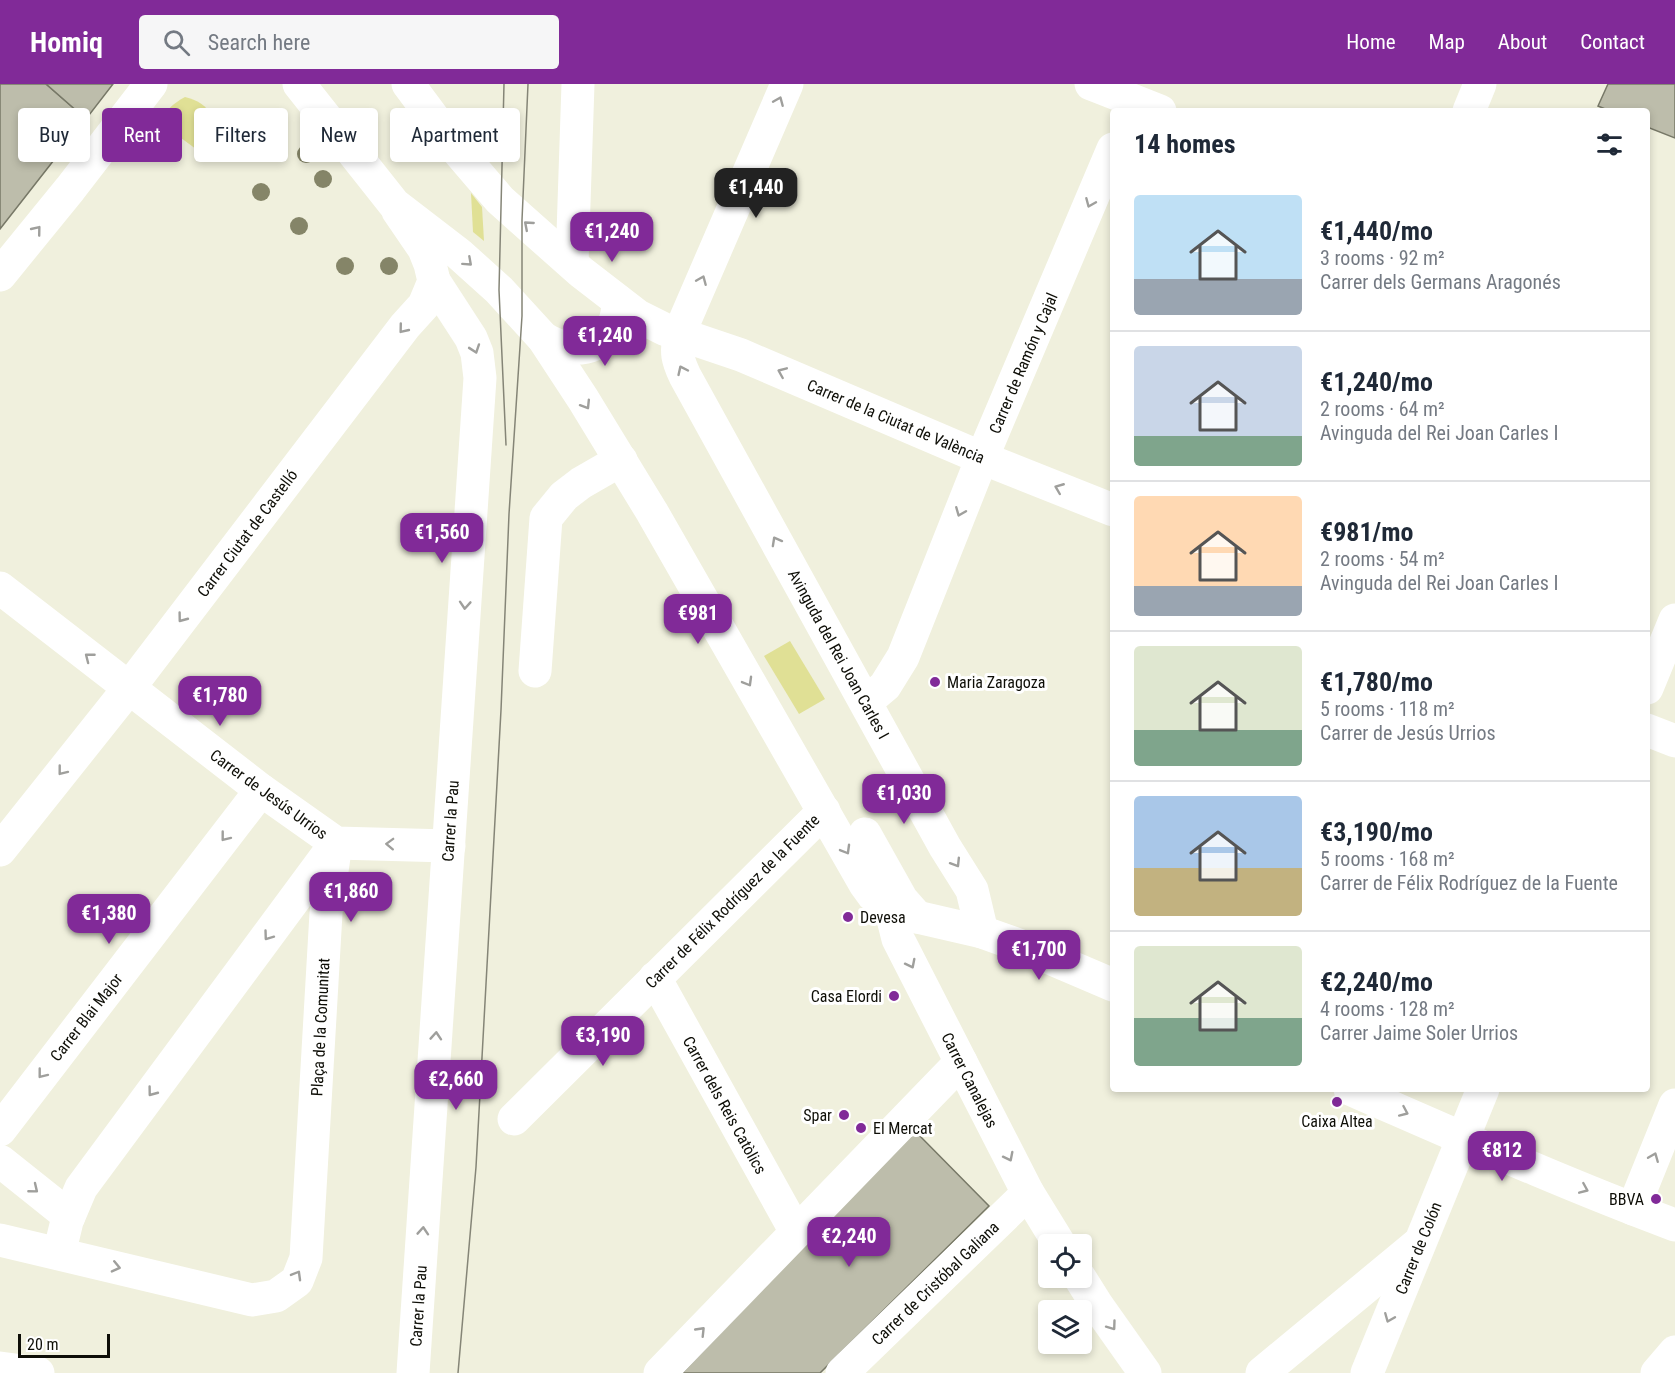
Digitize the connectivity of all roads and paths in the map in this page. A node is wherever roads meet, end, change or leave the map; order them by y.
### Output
1 (151, 84) edge
2 (299, 84) edge
3 (578, 84) edge
4 (787, 84) edge
5 (1091, 84) edge
6 (1480, 84) edge
7 (410, 85) edge
8 (1141, 102) edge
9 (1470, 108) edge
10 (1110, 156) edge
11 (394, 204) junction
12 (572, 263) junction
13 (0, 275) edge
14 (434, 281) junction
15 (618, 301) junction
16 (679, 334) junction
17 (543, 338) junction
18 (982, 458) junction
19 (621, 460) junction
20 (1110, 509) edge
21 (0, 588) edge
22 (1675, 620) edge
23 (535, 671) dead end
24 (1650, 681) edge
25 (129, 688) junction
26 (866, 702) junction
27 (1650, 731) edge
28 (1675, 741) edge
29 (261, 790) junction
30 (824, 811) junction
31 (865, 834) dead end
32 (336, 843) junction
33 (449, 846) junction
34 (0, 850) edge
35 (905, 913) junction
36 (982, 932) junction
37 (655, 978) junction
38 (1110, 984) edge
39 (961, 1062) junction
40 (1357, 1092) edge
41 (1482, 1092) edge
42 (1675, 1105) edge
43 (514, 1119) dead end
44 (1, 1124) edge
45 (1463, 1138) junction
46 (0, 1161) edge
47 (1028, 1193) junction
48 (1634, 1209) junction
49 (69, 1216) junction
50 (1675, 1225) edge
51 (796, 1232) junction
52 (1053, 1234) edge
53 (0, 1240) edge
54 (1421, 1241) junction
55 (59, 1254) junction
56 (1086, 1288) edge
57 (1675, 1352) edge
58 (0, 1368) edge
59 (38, 1373) edge
60 (413, 1373) edge
61 (660, 1373) edge
62 (842, 1373) edge
63 (1145, 1373) edge
64 (1262, 1373) edge
65 (1367, 1373) edge
66 (1657, 1373) edge

13 -> 1 street
2 - 11 street
3 - 12 street
16 -> 4 street
5 - 8 street
6 - 9 street
12 -> 7 street
10 -> 18 street, Carrer de Ramón y Cajal
11 - 14 street
11 -> 17 street
12 - 15 street
14 -> 25 street, Carrer Ciutat de Castelló
14 -> 33 street, Carrer la Pau
15 - 16 street
15 - 17 street
18 -> 16 street, Carrer de la Ciutat de València
26 -> 16 street, Avinguda del Rei Joan Carles I
17 -> 19 street
20 -> 18 street, Carrer de la Ciutat de València
18 -> 26 street, Carrer de Ramón y Cajal
19 - 23 street
19 -> 30 street
25 -> 21 street, Carrer de Jesús Urrios
22 - 24 street
25 - 29 street, Carrer de Jesús Urrios
25 -> 34 street, Carrer Ciutat de Castelló
26 -> 36 street, Avinguda del Rei Joan Carles I
27 - 28 street
29 - 32 street, Carrer de Jesús Urrios
29 -> 44 street, Carrer Blai Major
30 -> 35 street
30 - 37 street, Carrer de Félix Rodríguez de la Fuente
31 - 35 street
33 -> 32 street, Carrer de Jesús Urrios
32 -> 49 street
55 -> 32 street, Plaça de la Comunitat
60 -> 33 street, Carrer la Pau
35 - 36 street
35 -> 39 street, Carrer Canalejas
36 - 38 street
37 - 43 street, Carrer de Félix Rodríguez de la Fuente
37 - 51 street, Carrer dels Reis Catòlics
39 -> 47 street, Carrer Canalejas
39 - 51 street
40 -> 45 street
41 - 45 street, Carrer de Colón
48 -> 42 street
45 -> 48 street
45 - 54 street, Carrer de Colón
46 -> 49 street
47 - 52 street, Carrer Canalejas
47 - 62 street, Carrer de Cristóbal Galiana
48 - 50 street
49 - 55 street
61 -> 51 street
53 - 55 street, Plaça de la Comunitat
54 - 64 street
54 -> 65 street, Carrer de Colón
56 -> 63 street
57 - 66 street
58 - 59 street

